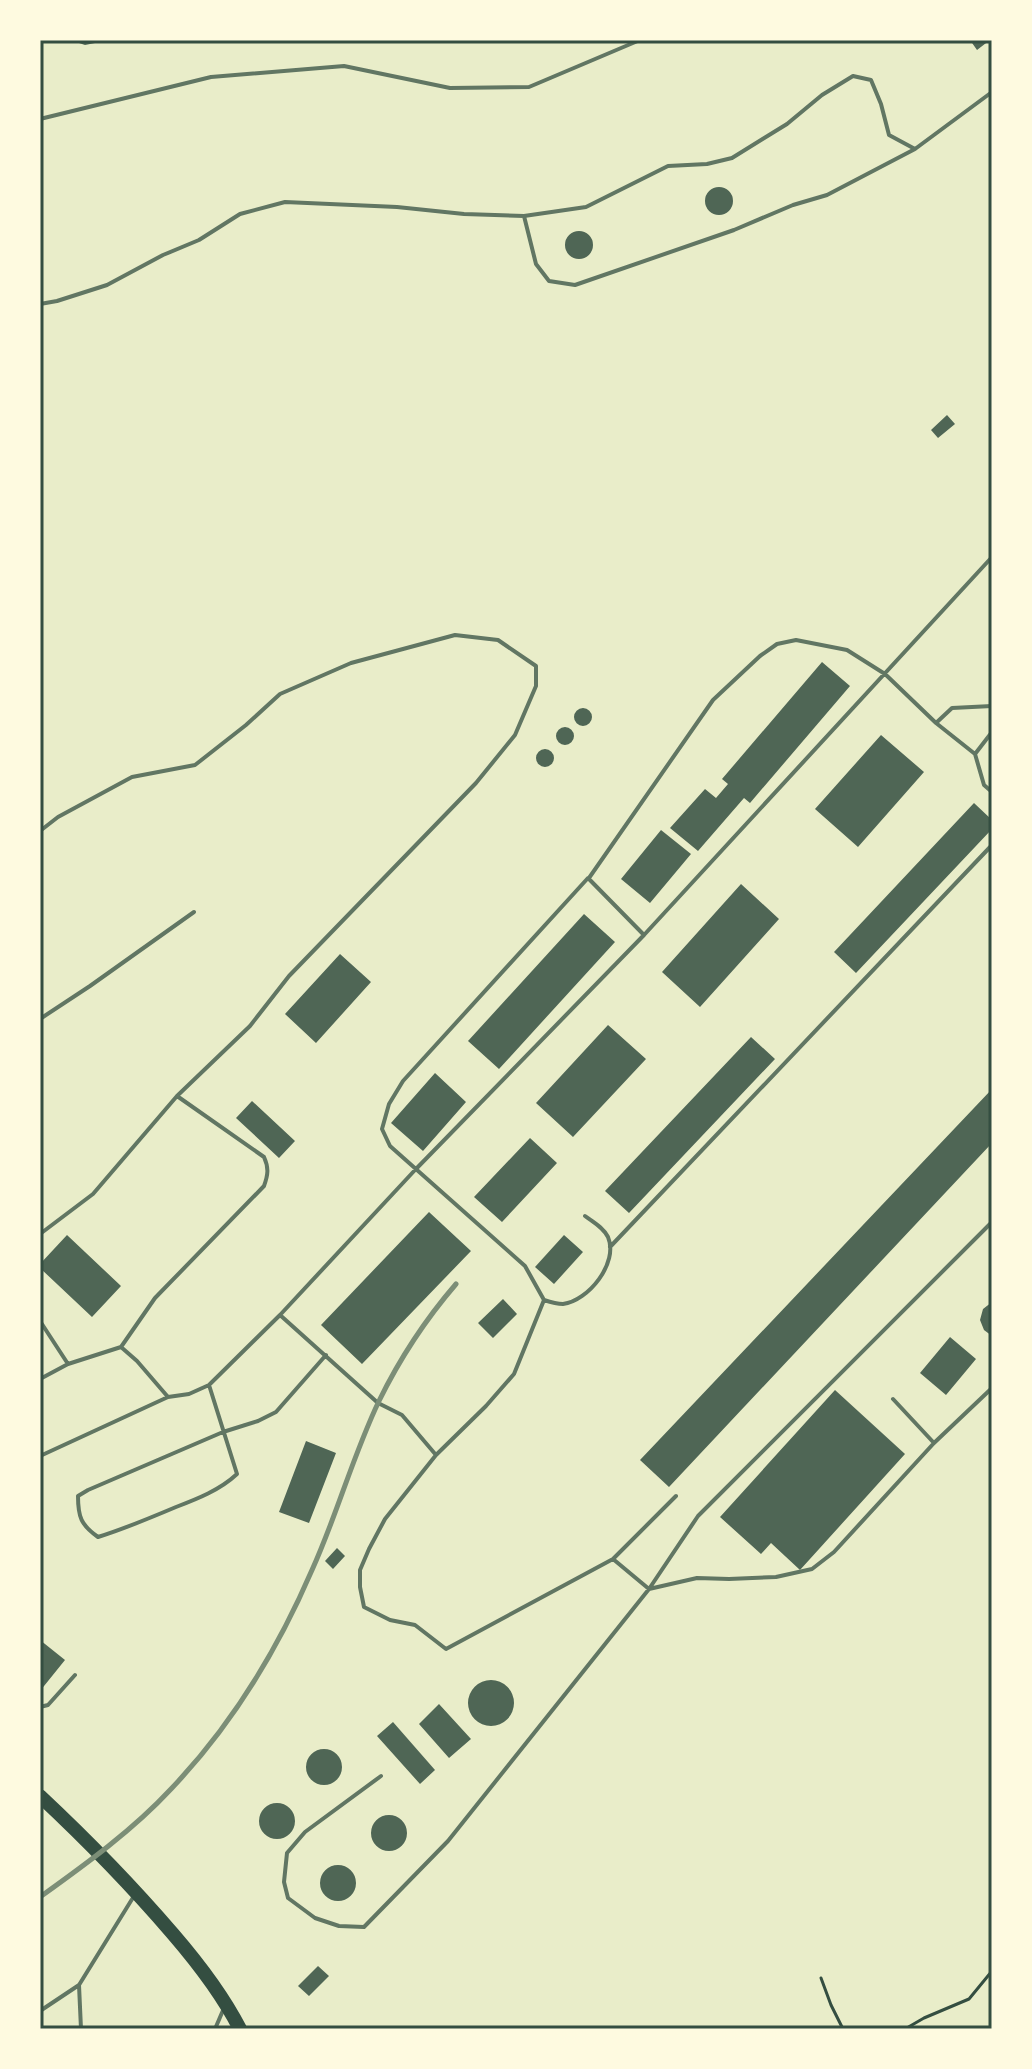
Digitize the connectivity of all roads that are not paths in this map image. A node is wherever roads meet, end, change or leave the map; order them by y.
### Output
1 (640, 40) edge
2 (992, 92) edge
3 (40, 119) edge
4 (915, 149) junction
5 (524, 216) junction
6 (40, 304) edge
7 (992, 557) edge
8 (885, 674) junction
9 (992, 706) edge
10 (936, 723) junction
11 (992, 732) edge
12 (975, 754) junction
13 (992, 792) edge
14 (40, 831) edge
15 (992, 845) edge
16 (588, 878) junction
17 (194, 912) dead end
18 (644, 935) junction
19 (40, 1019) edge
20 (177, 1096) junction
21 (415, 1170) junction
22 (585, 1216) dead end
23 (992, 1222) edge
24 (40, 1234) edge
25 (610, 1247) junction
26 (544, 1300) junction
27 (280, 1315) junction
28 (40, 1321) edge
29 (121, 1347) junction
30 (326, 1355) junction
31 (68, 1364) junction
32 (40, 1379) edge
33 (209, 1385) junction
34 (992, 1388) edge
35 (168, 1397) junction
36 (893, 1399) dead end
37 (223, 1432) junction
38 (934, 1443) junction
39 (436, 1455) junction
40 (40, 1456) edge
41 (676, 1496) dead end
42 (613, 1559) junction
43 (649, 1589) junction
44 (75, 1675) dead end
45 (40, 1707) edge
46 (381, 1776) dead end
47 (40, 1796) edge
48 (137, 1891) junction
49 (79, 1985) junction
50 (227, 2002) junction
51 (40, 2011) edge
52 (81, 2029) edge
53 (215, 2029) edge
54 (240, 2029) edge

1 - 3 lane
2 - 4 lane
4 - 5 lane
4 - 5 lane
5 - 6 lane
7 - 8 lane
8 - 10 lane
8 - 16 lane
8 - 18 lane
9 - 10 lane
10 - 12 lane
11 - 12 lane
12 - 13 lane
14 - 20 lane
15 - 25 lane
16 - 18 lane
16 - 21 lane
17 - 19 lane
18 - 21 lane
20 - 24 lane
20 - 29 lane
21 - 26 lane
21 - 27 lane
22 - 25 lane
23 - 43 lane
25 - 26 lane
26 - 39 lane
27 - 30 lane
27 - 33 lane
28 - 31 lane
29 - 31 lane
29 - 35 lane
30 - 37 lane
30 - 39 lane
31 - 32 lane
33 - 35 lane
33 - 37 lane
34 - 38 lane
35 - 40 lane
36 - 38 lane
37 - 37 lane
38 - 43 lane
39 - 42 lane
41 - 42 lane
42 - 43 lane
43 - 46 lane
44 - 45 lane
47 - 48 main road
48 - 49 lane
48 - 50 main road
49 - 51 lane
49 - 52 lane
50 - 53 lane
50 - 54 main road

